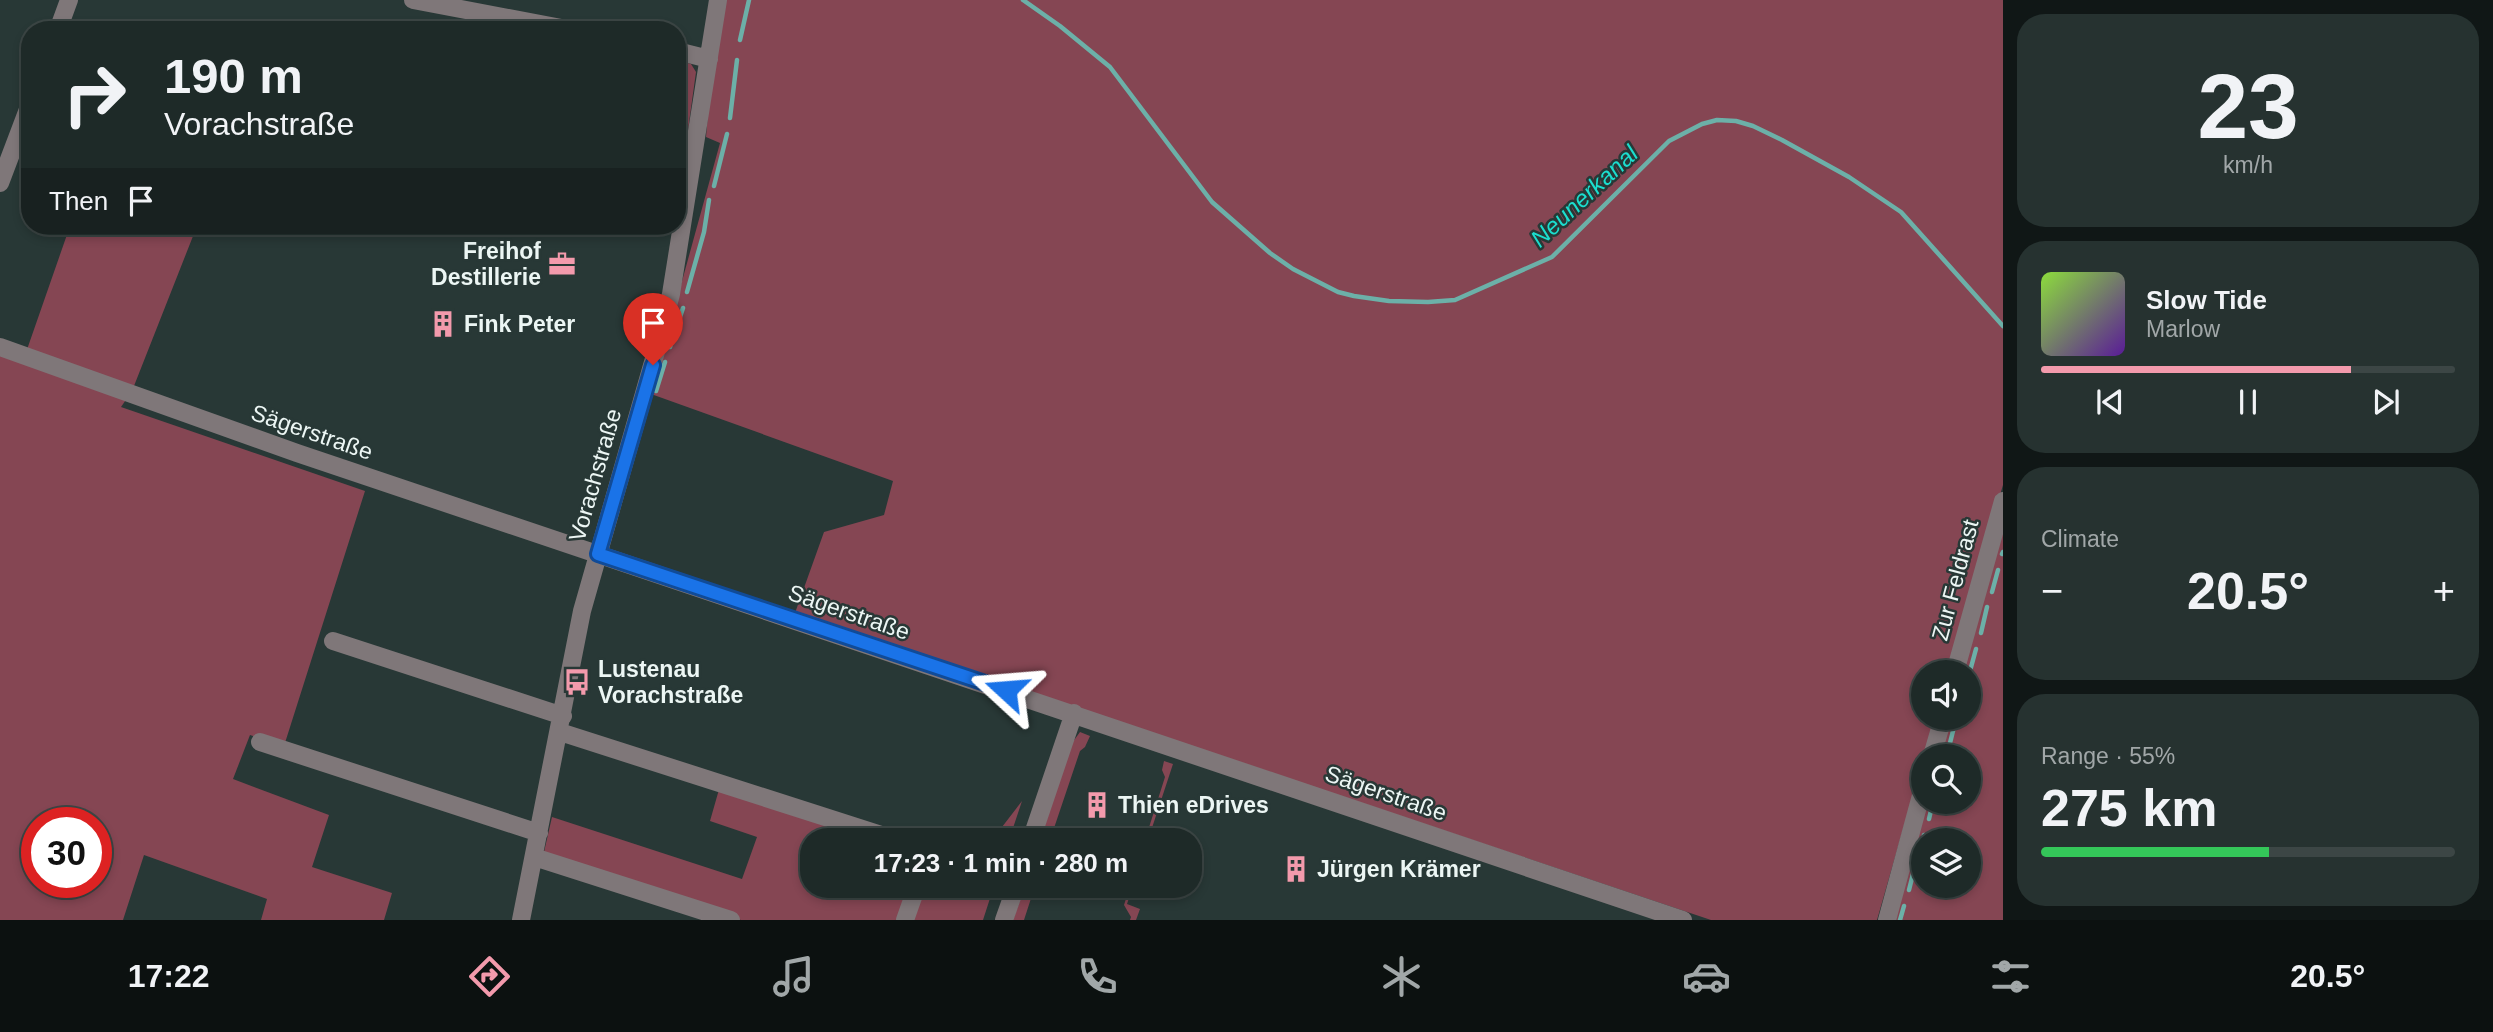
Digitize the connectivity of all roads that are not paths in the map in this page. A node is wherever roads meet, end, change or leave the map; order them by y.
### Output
1 (69, 0) edge
2 (416, 0) edge
3 (718, 0) edge
4 (61, 21) edge
5 (525, 21) edge
6 (686, 54) edge
7 (709, 60) junction
8 (21, 128) edge
9 (0, 183) edge
10 (686, 202) edge
11 (681, 235) edge
12 (0, 347) edge
13 (2003, 501) edge
14 (598, 554) junction
15 (333, 641) dead end
16 (1958, 660) edge
17 (1074, 713) junction
18 (561, 724) junction
19 (260, 743) dead end
20 (1916, 814) edge
21 (862, 828) edge
22 (1035, 828) edge
23 (539, 833) junction
24 (534, 857) junction
25 (913, 898) edge
26 (1012, 898) edge
27 (1638, 913) edge
28 (521, 920) edge
29 (731, 920) edge
30 (905, 920) edge
31 (1004, 920) edge
32 (1683, 920) edge
33 (1887, 920) edge

1 - 4 street
2 - 5 street
3 - 7 street, Vorachstraße
6 - 7 street
7 - 10 street, Vorachstraße
8 - 9 street
11 - 14 street, Vorachstraße
12 - 14 street, Sägerstraße
13 - 16 street, Zur Feldrast
14 - 17 street, Sägerstraße
14 - 18 street, Vorachstraße
15 - 18 street
17 - 22 street
17 - 27 street, Sägerstraße
18 - 21 street
18 - 23 street, Vorachstraße
19 - 23 street
20 - 33 street
23 - 24 street, Vorachstraße
24 - 28 street, Vorachstraße
24 - 29 street
25 - 30 street
26 - 31 street
27 - 32 street, Sägerstraße

